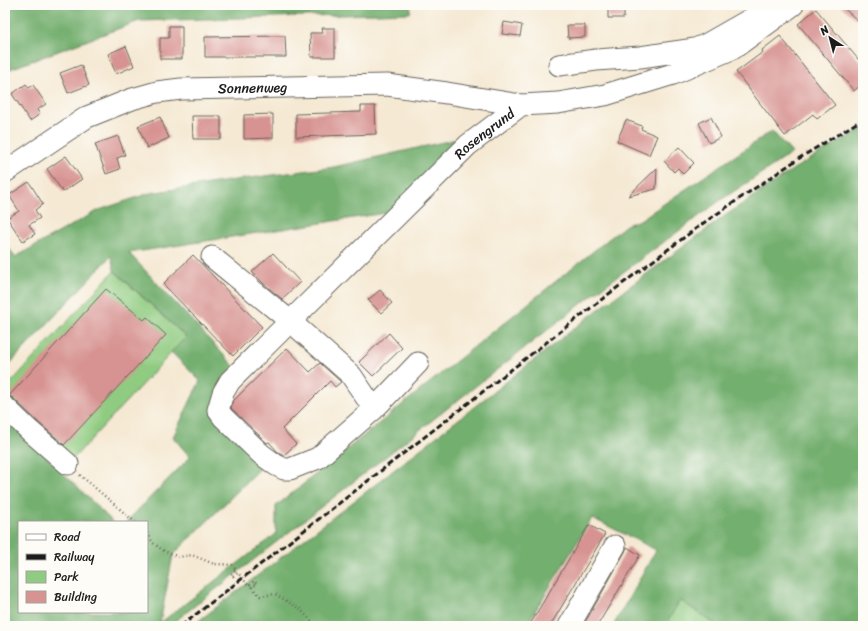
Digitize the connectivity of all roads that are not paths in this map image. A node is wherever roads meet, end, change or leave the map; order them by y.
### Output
1 (789, 8) edge
2 (559, 65) dead end
3 (520, 105) junction
4 (5, 172) edge
5 (212, 257) dead end
6 (290, 321) junction
7 (418, 363) dead end
8 (5, 406) edge
9 (374, 409) junction
10 (68, 464) road end
11 (615, 546) dead end
12 (569, 626) edge

1 - 2 street
1 - 3 street, Rosengrund
3 - 4 street, Sonnenweg
3 - 6 street, Rosengrund
5 - 6 street
6 - 9 street
6 - 9 street
7 - 9 street
8 - 10 street
11 - 12 street

